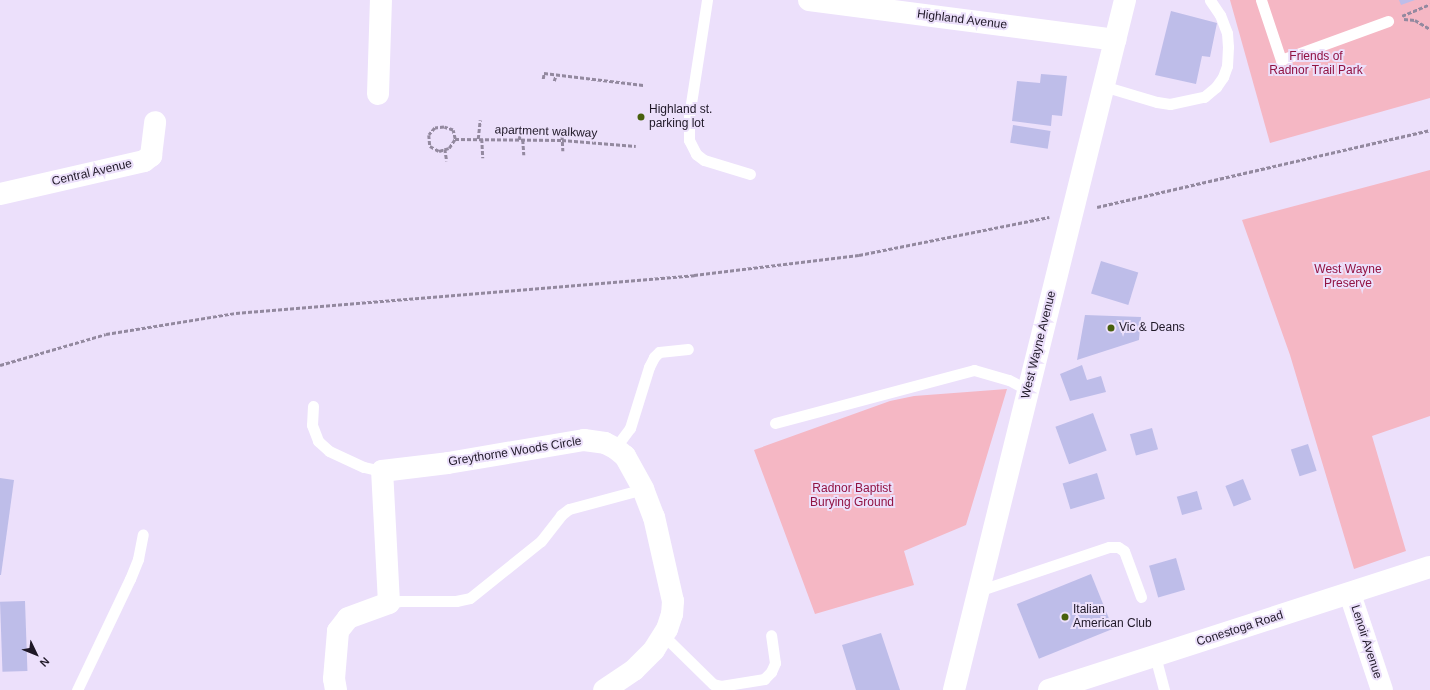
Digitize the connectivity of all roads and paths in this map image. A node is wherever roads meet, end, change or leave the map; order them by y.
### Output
1 (381, 0) edge
2 (707, 0) edge
3 (809, 0) edge
4 (1125, 0) edge
5 (1210, 0) edge
6 (1261, 0) edge
7 (873, 4) edge
8 (1430, 4) edge
9 (1392, 20) junction
10 (1430, 29) edge
11 (1115, 40) junction
12 (556, 75) junction
13 (543, 79) dead end
14 (554, 81) dead end
15 (643, 85) dead end
16 (1104, 86) junction
17 (378, 94) dead end
18 (480, 120) dead end
19 (155, 122) dead end
20 (521, 125) dead end
21 (562, 130) dead end
22 (1430, 130) edge
23 (455, 138) junction
24 (480, 139) junction
25 (521, 140) junction
26 (562, 140) junction
27 (636, 146) dead end
28 (445, 149) junction
29 (563, 152) dead end
30 (524, 155) dead end
31 (483, 158) dead end
32 (447, 161) dead end
33 (750, 174) dead end
34 (0, 194) edge
35 (1094, 207) dead end
36 (1048, 217) dead end
37 (688, 349) dead end
38 (0, 365) edge
39 (1028, 390) junction
40 (313, 406) dead end
41 (775, 424) dead end
42 (615, 448) junction
43 (382, 470) junction
44 (643, 489) junction
45 (143, 534) dead end
46 (1430, 567) edge
47 (978, 591) junction
48 (1350, 594) junction
49 (1141, 597) dead end
50 (389, 603) junction
51 (663, 635) junction
52 (771, 635) dead end
53 (1155, 656) junction
54 (77, 690) edge
55 (336, 690) edge
56 (604, 690) edge
57 (954, 690) edge
58 (1049, 690) edge
59 (1164, 690) edge
60 (1382, 690) edge

1 - 17 street
2 - 33 lane
3 - 7 street, Highland Avenue
4 - 11 street, West Wayne Avenue
5 - 16 lane
6 - 9 lane
7 - 11 street, Highland Avenue
8 - 9 path
9 - 10 path
11 - 16 street, West Wayne Avenue
12 - 13 path
12 - 14 path
12 - 15 path
16 - 39 street, West Wayne Avenue
18 - 24 path
19 - 34 street, Central Avenue
20 - 25 path
21 - 26 path
22 - 35 path
23 - 24 path, apartment walkway
23 - 28 path
23 - 28 path
24 - 25 path, apartment walkway
24 - 31 path
25 - 26 path, apartment walkway
25 - 30 path
26 - 27 path, apartment walkway
26 - 29 path
28 - 32 path
36 - 38 path
37 - 42 lane
39 - 41 lane
39 - 47 street, West Wayne Avenue
40 - 43 lane
42 - 43 street, Greythorne Woods Circle
42 - 44 street, Greythorne Woods Circle
43 - 50 street
44 - 50 lane
44 - 51 street, Greythorne Woods Circle
45 - 54 lane
46 - 48 street, Conestoga Road
47 - 49 lane
47 - 57 street, West Wayne Avenue
48 - 53 street, Conestoga Road
48 - 60 street, Lenoir Avenue
50 - 55 street
51 - 52 lane
51 - 56 street, Greythorne Woods Circle
53 - 58 street, Conestoga Road
53 - 59 lane

